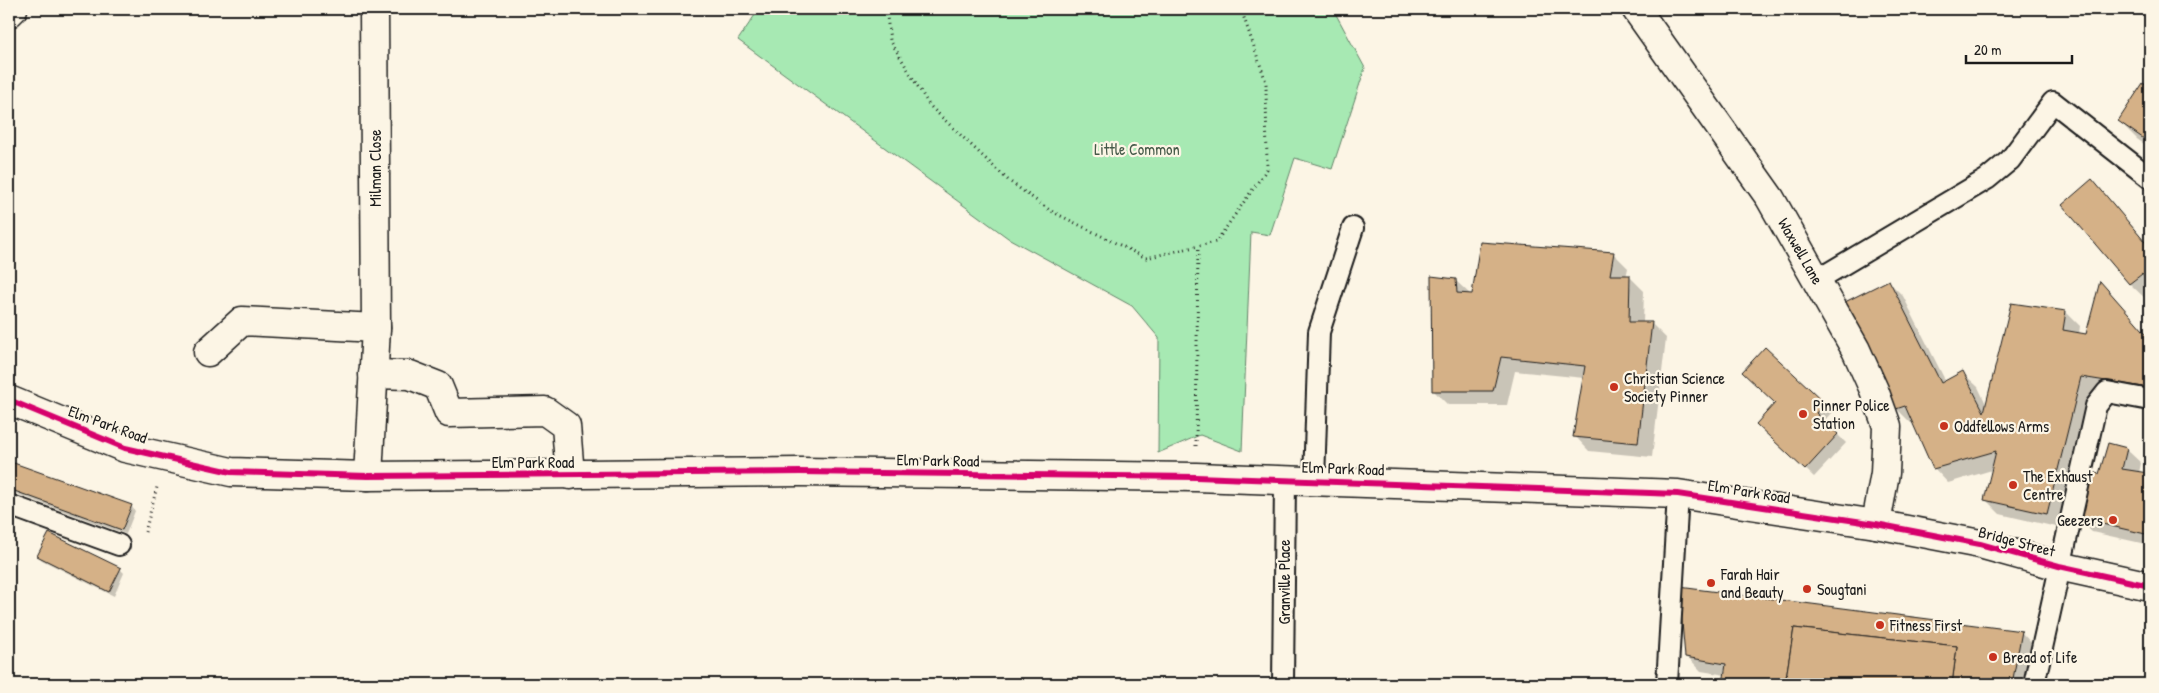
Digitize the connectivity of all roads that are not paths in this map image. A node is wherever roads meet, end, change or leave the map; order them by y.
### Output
1 (13, 9) edge
2 (374, 9) edge
3 (1636, 9) edge
4 (9, 13) edge
5 (2150, 178) edge
6 (1353, 228) dead end
7 (1818, 280) junction
8 (376, 328) junction
9 (208, 352) dead end
10 (373, 374) junction
11 (9, 400) edge
12 (2150, 400) edge
13 (570, 475) junction
14 (368, 476) junction
15 (1285, 480) junction
16 (1314, 480) junction
17 (1678, 494) junction
18 (9, 504) edge
19 (1876, 524) junction
20 (119, 545) road end
21 (2059, 566) junction
22 (2150, 586) edge
23 (1283, 684) edge
24 (1666, 684) edge
25 (2034, 684) edge

1 - 4 street
2 - 8 street, Milman Close
3 - 7 street, Waxwell Lane
5 - 7 lane
6 - 16 lane
7 - 19 street, Waxwell Lane
8 - 9 street
8 - 10 street, Milman Close
10 - 13 street
10 - 14 street, Milman Close
11 - 14 street, Elm Park Road
12 - 21 lane
13 - 14 street, Elm Park Road
13 - 15 street, Elm Park Road
15 - 16 street, Elm Park Road
15 - 23 lane, Granville Place
16 - 17 street, Elm Park Road
17 - 19 street, Elm Park Road
17 - 24 lane
18 - 20 lane
19 - 21 street, Bridge Street
21 - 22 street, Bridge Street
21 - 25 lane

